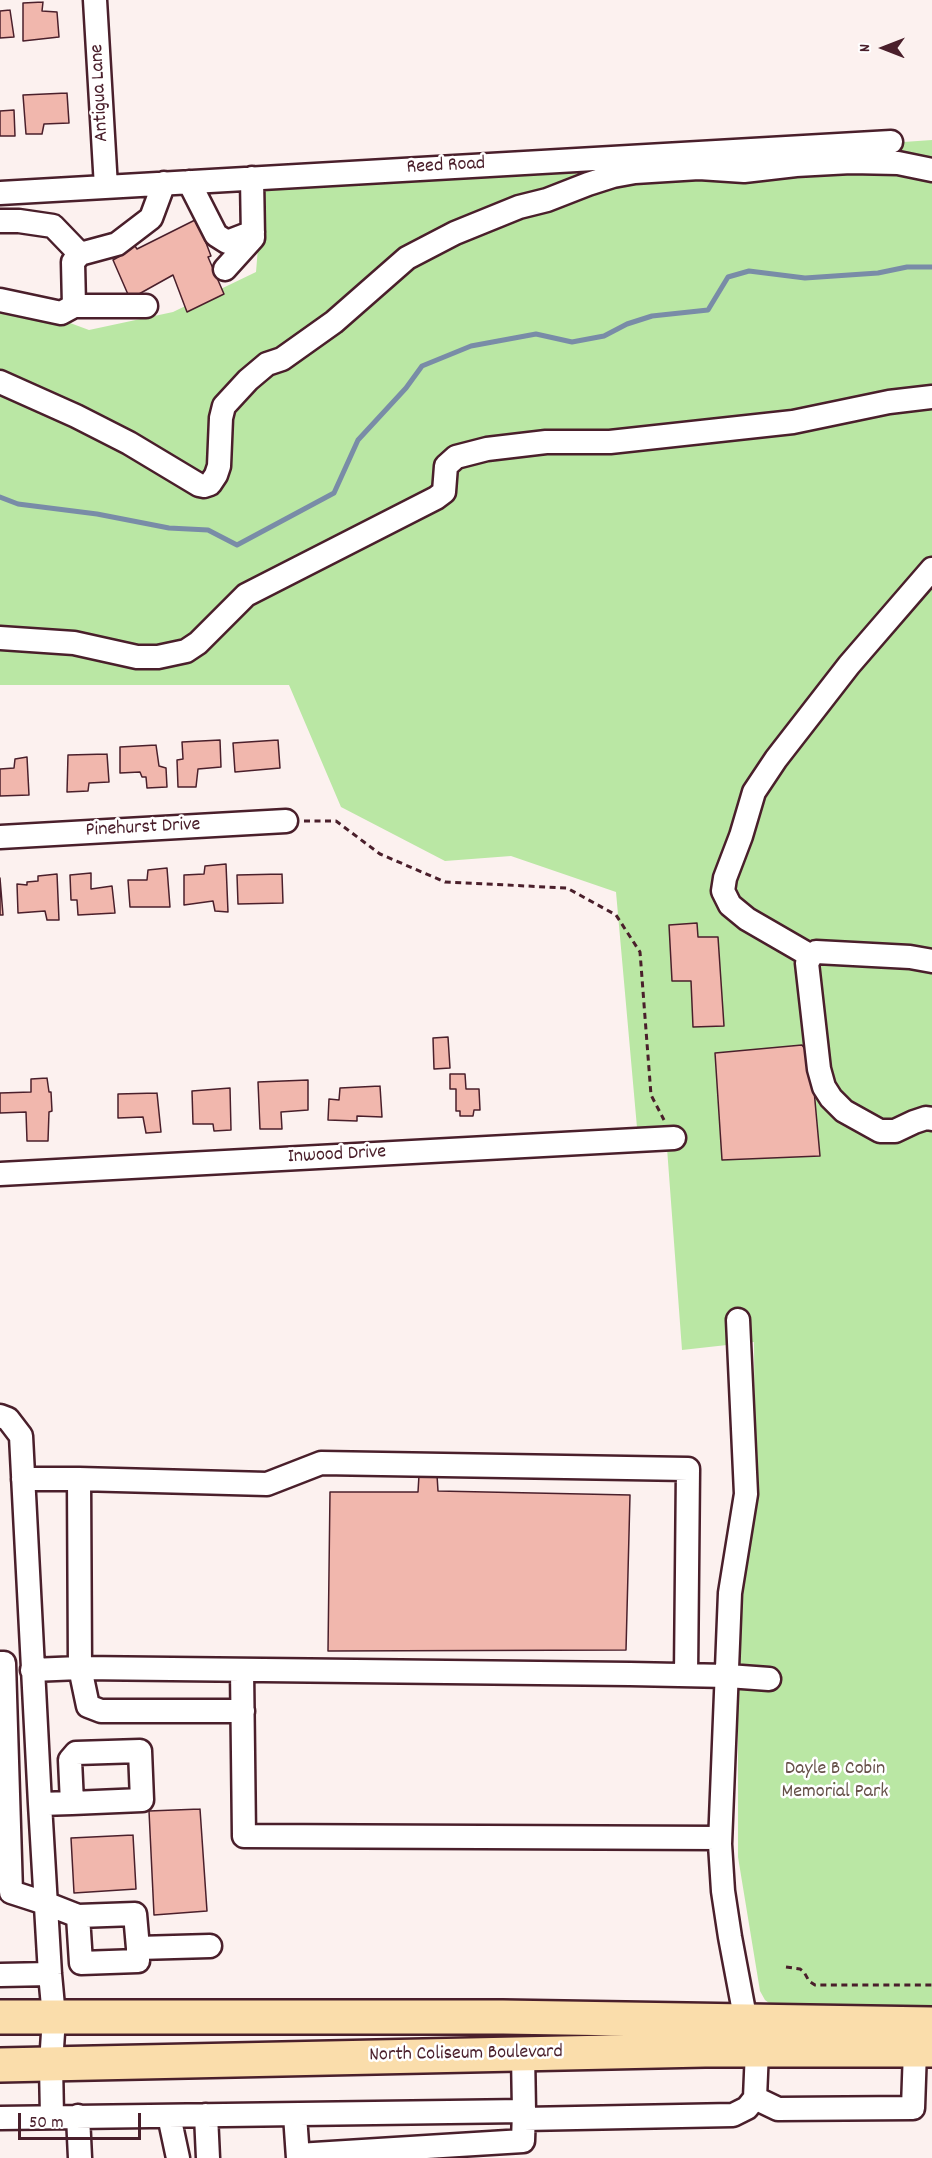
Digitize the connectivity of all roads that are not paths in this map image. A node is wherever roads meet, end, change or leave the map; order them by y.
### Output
1 (95, 0) edge
2 (891, 142) dead end
3 (932, 170) edge
4 (252, 178) junction
5 (189, 182) junction
6 (164, 183) junction
7 (106, 187) junction
8 (43, 190) junction
9 (0, 193) edge
10 (0, 221) edge
11 (44, 225) junction
12 (253, 232) junction
13 (80, 254) junction
14 (225, 269) dead end
15 (0, 300) edge
16 (74, 306) junction
17 (146, 306) dead end
18 (0, 382) edge
19 (932, 397) edge
20 (932, 569) edge
21 (0, 638) edge
22 (286, 820) road end
23 (0, 837) edge
24 (811, 956) junction
25 (930, 959) edge
26 (932, 1119) edge
27 (674, 1138) road end
28 (0, 1174) edge
29 (738, 1320) dead end
30 (0, 1416) edge
31 (23, 1479) junction
32 (79, 1479) junction
33 (0, 1663) edge
34 (80, 1668) junction
35 (32, 1670) junction
36 (242, 1670) junction
37 (686, 1675) junction
38 (728, 1676) junction
39 (770, 1679) dead end
40 (243, 1711) junction
41 (72, 1803) dead end
42 (40, 1804) junction
43 (720, 1838) junction
44 (45, 1903) junction
45 (78, 1916) junction
46 (210, 1946) dead end
47 (138, 1948) junction
48 (50, 1974) junction
49 (0, 1975) edge
50 (0, 2017) edge
51 (54, 2017) junction
52 (751, 2036) junction
53 (926, 2041) edge
54 (523, 2054) junction
55 (51, 2064) junction
56 (0, 2065) edge
57 (755, 2098) junction
58 (206, 2115) junction
59 (295, 2115) junction
60 (524, 2115) junction
61 (78, 2116) junction
62 (169, 2116) junction
63 (52, 2117) junction
64 (0, 2118) edge
65 (515, 2150) edge
66 (298, 2157) edge
67 (80, 2158) edge
68 (178, 2158) edge
69 (208, 2158) edge

1 - 7 street, Antigua Lane
2 - 4 street, Reed Road
3 - 18 street
4 - 5 street, Reed Road
4 - 12 street
5 - 6 street, Reed Road
5 - 12 street
6 - 7 street, Reed Road
6 - 13 street
7 - 8 street, Reed Road
8 - 9 street, Reed Road
8 - 11 street
10 - 11 street
11 - 13 street
12 - 14 street
13 - 16 street
15 - 16 street
16 - 17 street
19 - 21 street
20 - 24 street
22 - 23 street, Pinehurst Drive
24 - 25 street
24 - 26 street
27 - 28 street, Inwood Drive
29 - 38 street
30 - 31 street
31 - 32 street
31 - 35 street
32 - 34 street
32 - 37 street
33 - 44 street
34 - 35 street
34 - 36 street
34 - 40 street
35 - 42 street
36 - 37 street
36 - 40 street
37 - 38 street
38 - 39 street
38 - 43 street
40 - 43 street
41 - 42 street
42 - 44 street
43 - 52 street
44 - 45 street
44 - 48 street
45 - 47 street
45 - 47 street
46 - 47 street
48 - 49 street
48 - 51 street
50 - 51 highway, North Coliseum Boulevard
51 - 52 highway, North Coliseum Boulevard
51 - 55 street
52 - 53 highway, North Coliseum Boulevard
52 - 54 highway, North Coliseum Boulevard
52 - 57 street
53 - 57 street
54 - 55 highway, North Coliseum Boulevard
54 - 60 street
55 - 56 highway, North Coliseum Boulevard
55 - 63 street
57 - 60 street
58 - 59 street
58 - 62 street
58 - 69 street
59 - 60 street
59 - 66 street
60 - 65 street
61 - 62 street
61 - 63 street
61 - 67 street
62 - 68 street
63 - 64 street
65 - 66 street

